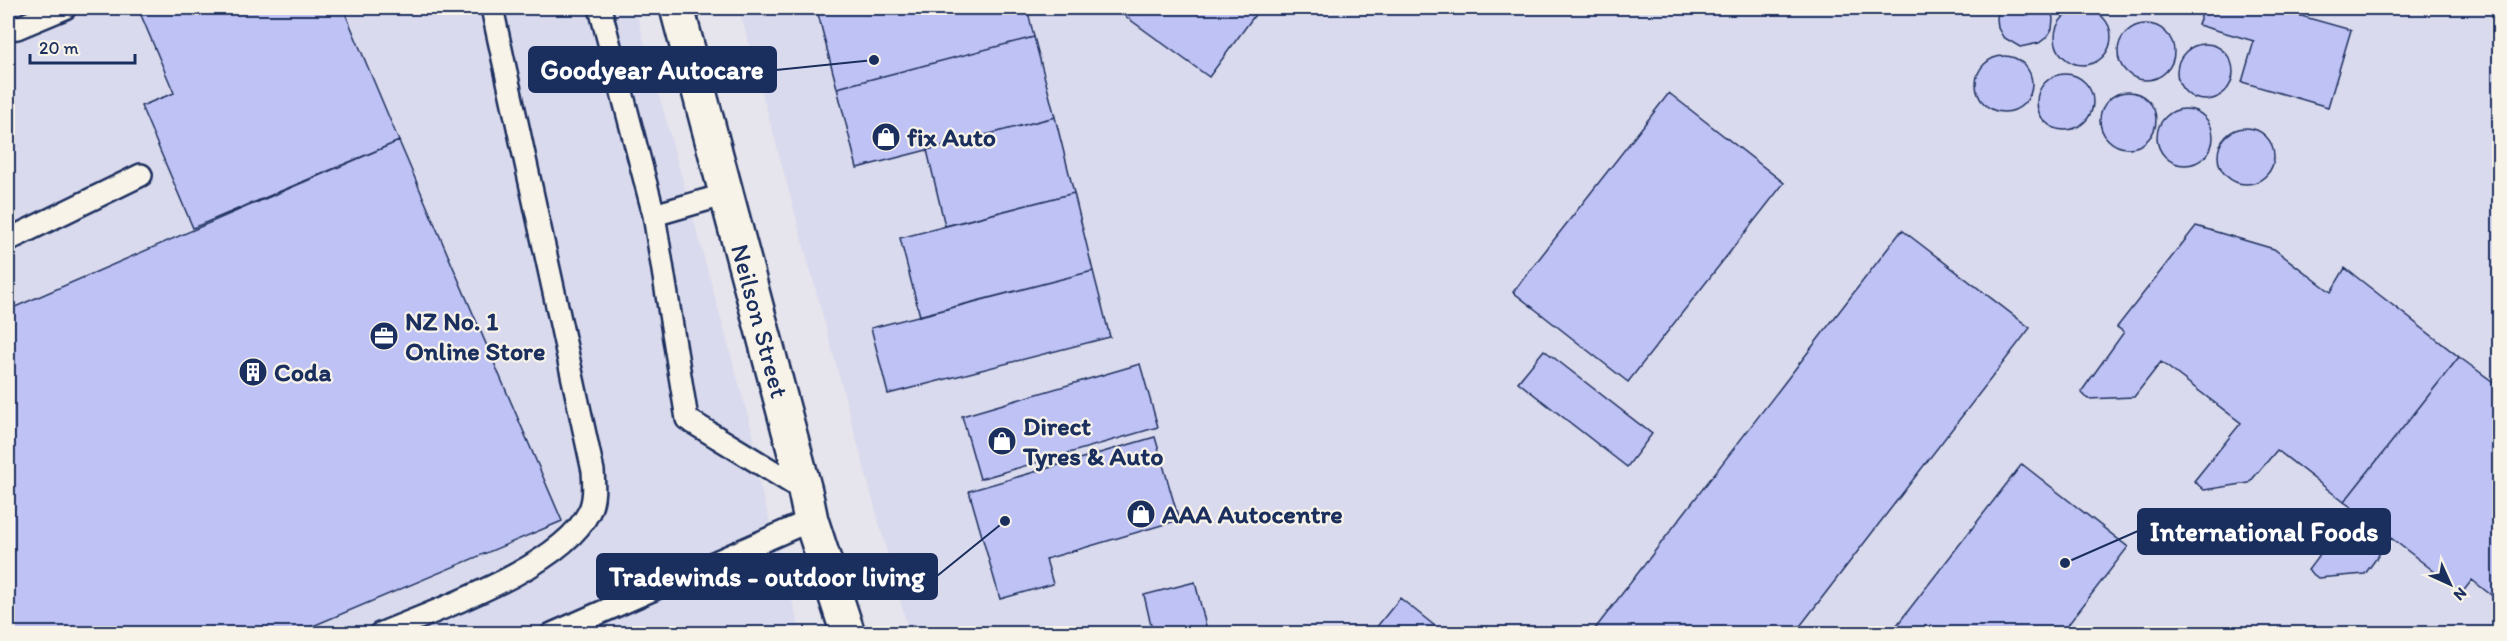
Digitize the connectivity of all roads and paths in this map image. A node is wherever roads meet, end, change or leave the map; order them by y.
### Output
1 (65, 8) edge
2 (492, 8) edge
3 (600, 8) edge
4 (677, 8) edge
5 (8, 29) edge
6 (141, 175) dead end
7 (727, 194) junction
8 (654, 214) junction
9 (8, 240) edge
10 (808, 505) junction
11 (380, 633) edge
12 (552, 633) edge
13 (848, 633) edge

1 - 5 lane
2 - 11 lane
3 - 8 lane
4 - 7 main road, Neilson Street
6 - 9 lane
7 - 8 lane
7 - 10 main road, Neilson Street
8 - 10 lane
10 - 12 lane
10 - 13 main road, Neilson Street

